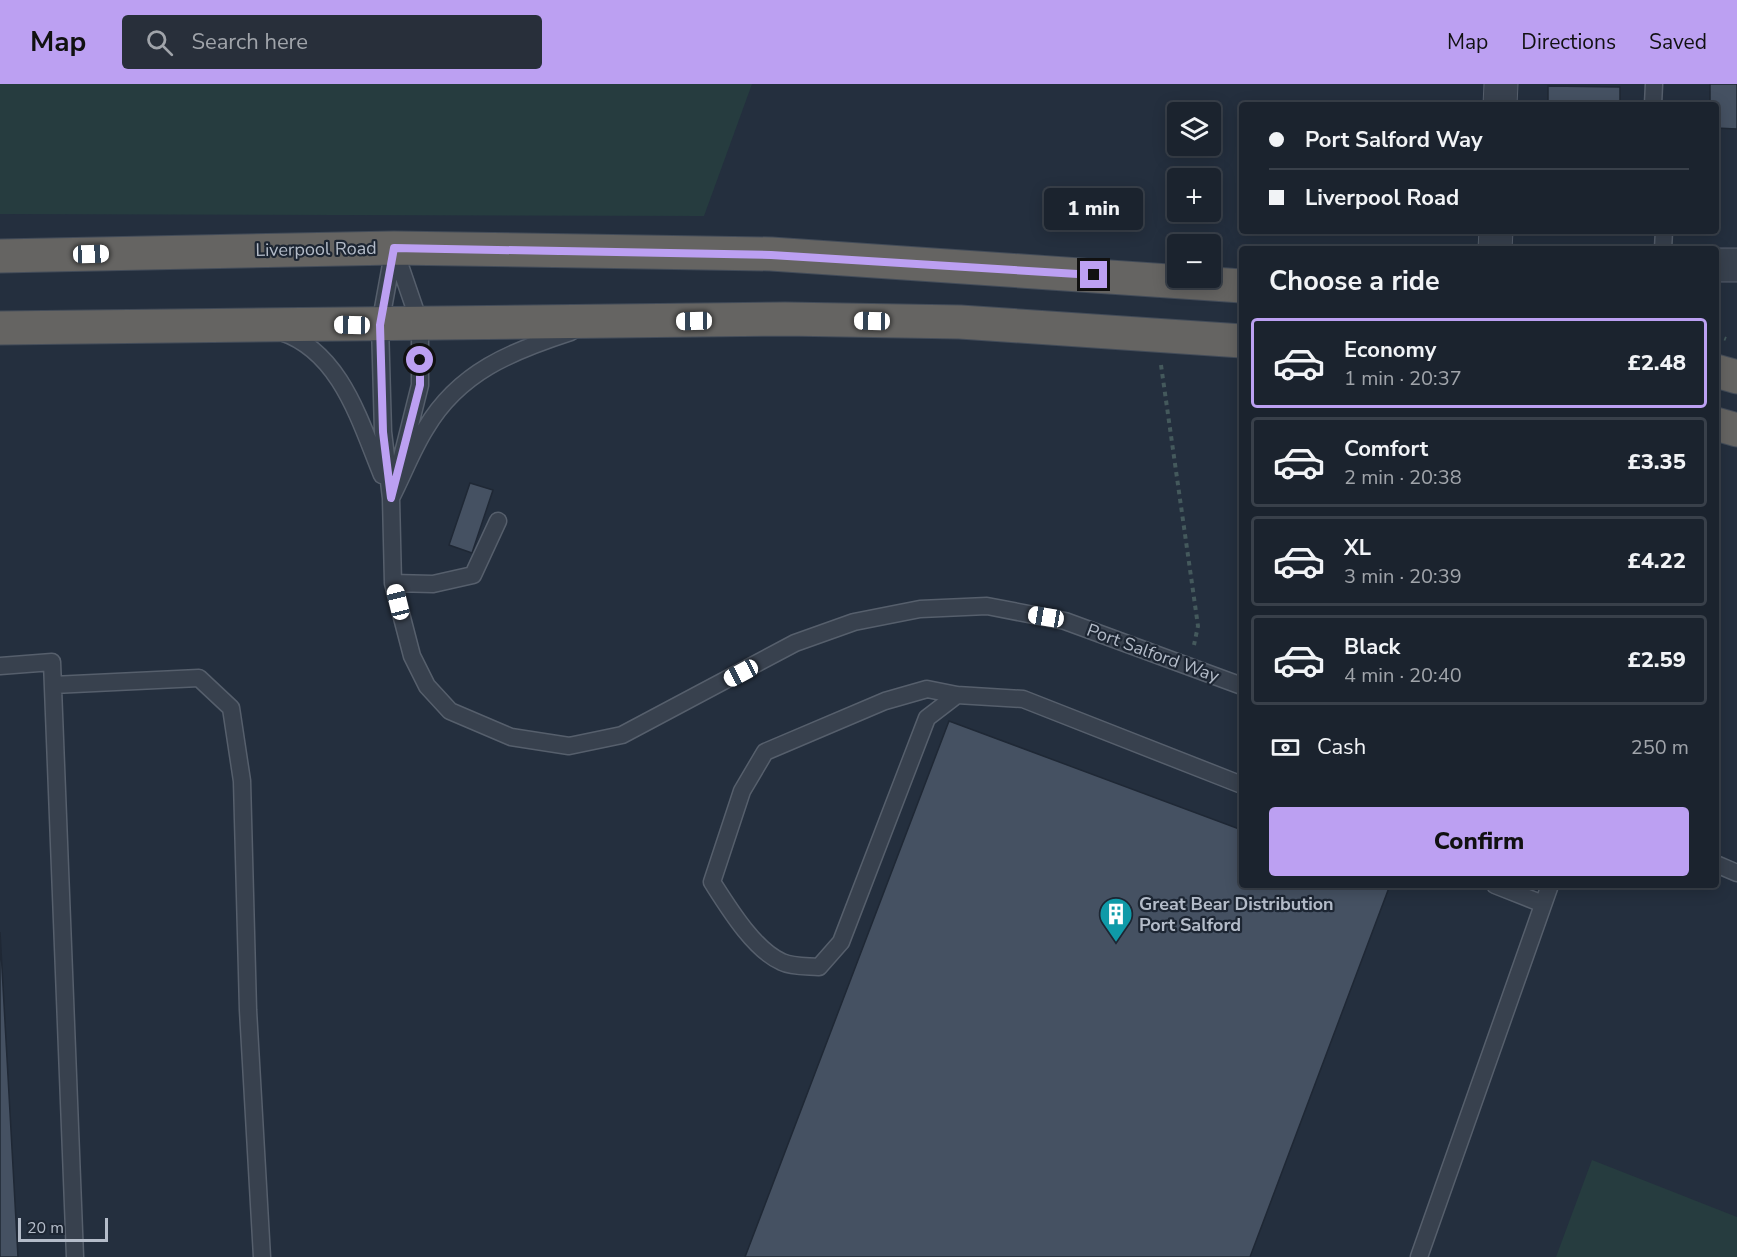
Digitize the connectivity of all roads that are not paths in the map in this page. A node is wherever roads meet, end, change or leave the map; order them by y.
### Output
1 (1501, 84) edge
2 (1654, 84) edge
3 (1500, 102) edge
4 (1653, 102) edge
5 (394, 248) junction
6 (0, 256) edge
7 (1737, 265) edge
8 (1719, 266) edge
9 (1239, 286) edge
10 (604, 322) junction
11 (256, 324) junction
12 (420, 324) junction
13 (380, 325) junction
14 (0, 328) edge
15 (1234, 340) edge
16 (1719, 372) edge
17 (1737, 376) edge
18 (1719, 425) edge
19 (1737, 430) edge
20 (391, 498) junction
21 (498, 521) dead end
22 (393, 584) junction
23 (0, 666) edge
24 (1239, 685) edge
25 (53, 686) junction
26 (957, 695) junction
27 (1239, 784) edge
28 (1719, 865) edge
29 (1737, 873) edge
30 (1503, 888) edge
31 (1549, 888) edge
32 (1543, 904) junction
33 (75, 1257) edge
34 (262, 1257) edge
35 (1419, 1257) edge

1 - 3 street
2 - 4 lane
5 - 6 highway, Liverpool Road
5 - 9 highway, Liverpool Road
5 - 12 lane, Port Salford Way
5 - 13 lane, Port Salford Way
7 - 8 street
10 - 12 highway
10 - 15 highway
10 - 20 lane, Port Salford Way
11 - 13 highway
11 - 14 highway
11 - 20 lane, Port Salford Way
12 - 13 highway
12 - 20 lane, Port Salford Way
13 - 20 lane, Port Salford Way
16 - 17 highway
18 - 19 highway
20 - 22 lane, Port Salford Way
21 - 22 lane
22 - 24 lane, Port Salford Way
23 - 25 lane
25 - 33 lane
25 - 34 lane
26 - 26 lane
26 - 27 lane
28 - 29 lane
30 - 32 lane
31 - 32 lane
32 - 35 lane

